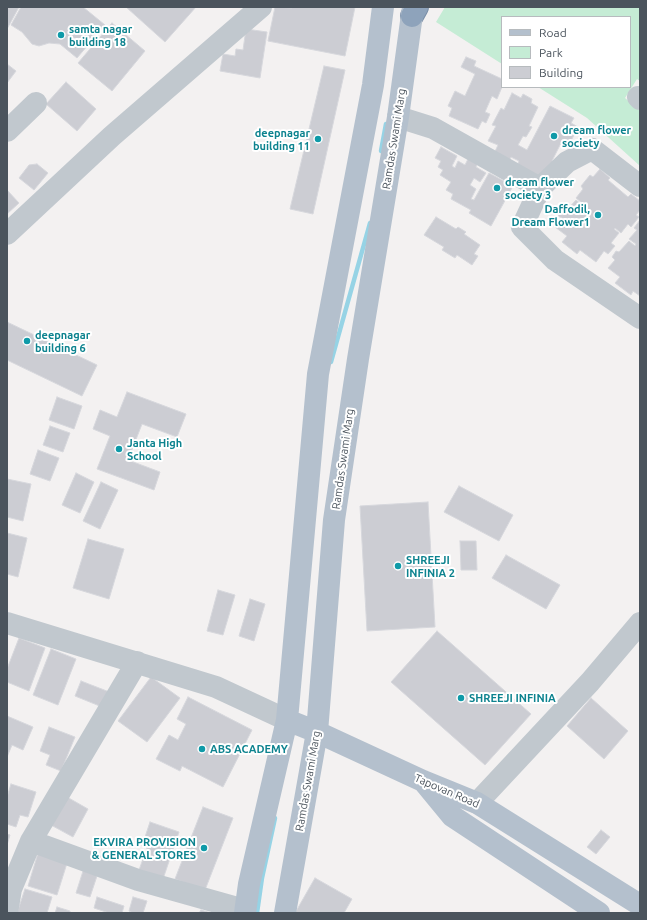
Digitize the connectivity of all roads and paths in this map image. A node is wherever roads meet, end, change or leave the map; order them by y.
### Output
1 (261, 7) edge
2 (383, 7) edge
3 (414, 10) edge
4 (36, 103) dead end
5 (398, 117) junction
6 (7, 131) edge
7 (640, 186) edge
8 (540, 188) junction
9 (7, 234) edge
10 (640, 318) edge
11 (640, 622) edge
12 (9, 630) edge
13 (136, 662) junction
14 (287, 720) junction
15 (317, 732) junction
16 (423, 782) junction
17 (477, 803) junction
18 (31, 841) junction
19 (640, 905) edge
20 (245, 912) edge
21 (7, 913) edge
22 (284, 913) edge
23 (599, 913) edge

1 - 9 street
2 - 14 main road
3 - 5 main road, Ramdas Swami Marg
4 - 6 street
5 - 8 street
5 - 15 main road, Ramdas Swami Marg
7 - 8 street
8 - 10 street
11 - 17 street
12 - 13 street
13 - 14 street
13 - 18 street
14 - 15 main road, Tapovan Road
14 - 20 main road
15 - 16 main road, Tapovan Road
15 - 22 main road, Ramdas Swami Marg
16 - 17 main road, Tapovan Road
16 - 23 main road
17 - 19 main road, Tapovan Road
18 - 20 street
18 - 21 street

